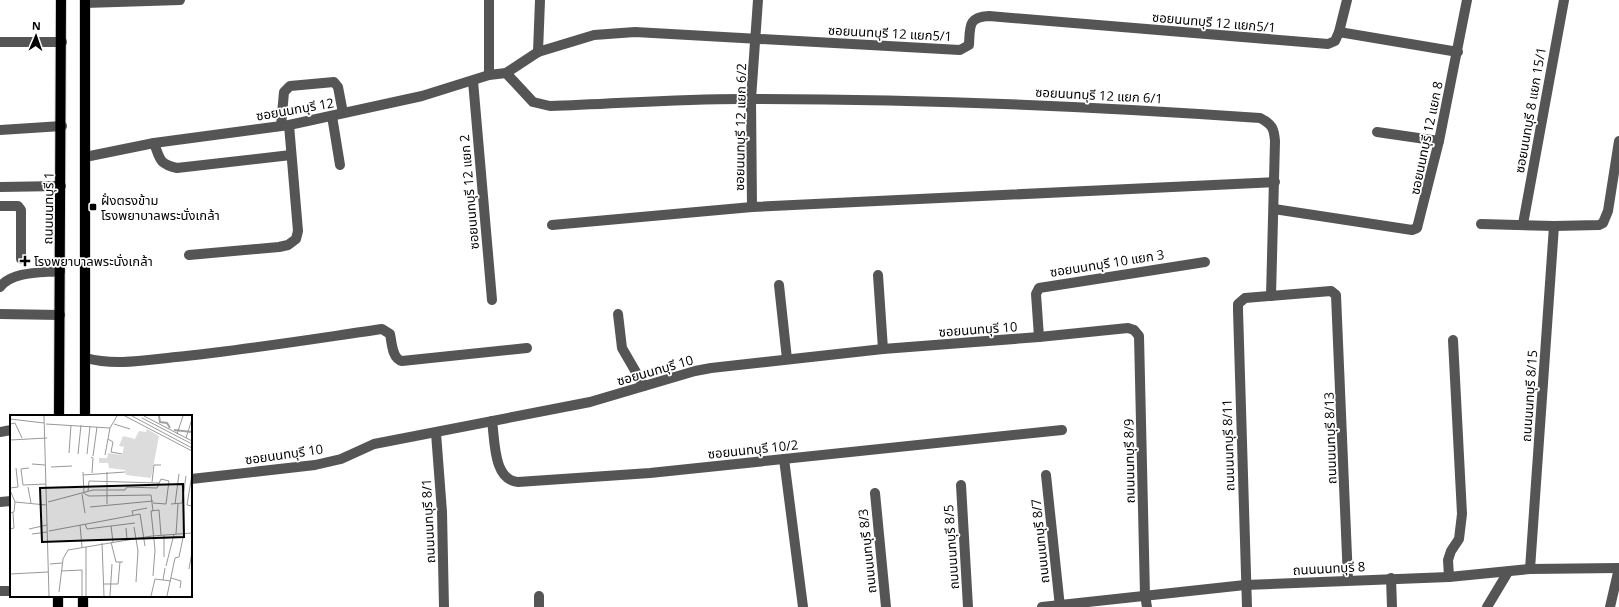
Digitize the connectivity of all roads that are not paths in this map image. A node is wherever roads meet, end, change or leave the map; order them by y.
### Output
1 (61, 0) edge
2 (180, 0) edge
3 (489, 0) edge
4 (540, 0) edge
5 (758, 0) edge
6 (1347, 0) edge
7 (1467, 0) edge
8 (1564, 0) edge
9 (123, 1) edge
10 (85, 2) edge
11 (1339, 32) junction
12 (756, 38) junction
13 (0, 42) edge
14 (62, 42) junction
15 (538, 52) junction
16 (1458, 52) junction
17 (506, 73) junction
18 (489, 75) junction
19 (473, 81) junction
20 (751, 99) junction
21 (337, 115) junction
22 (285, 125) junction
23 (62, 126) junction
24 (0, 130) edge
25 (1377, 132) dead end
26 (1438, 141) junction
27 (1619, 141) edge
28 (154, 143) junction
29 (291, 155) junction
30 (85, 157) junction
31 (340, 165) dead end
32 (1275, 182) junction
33 (61, 186) junction
34 (0, 187) edge
35 (0, 206) edge
36 (752, 207) junction
37 (1274, 209) junction
38 (552, 224) dead end
39 (1481, 224) dead end
40 (1523, 224) junction
41 (1554, 226) junction
42 (189, 254) dead end
43 (21, 258) dead end
44 (1205, 262) dead end
45 (60, 271) junction
46 (878, 275) dead end
47 (779, 284) dead end
48 (0, 287) edge
49 (1271, 296) junction
50 (492, 300) dead end
51 (0, 314) edge
52 (618, 314) dead end
53 (60, 315) junction
54 (1134, 330) joint
55 (1039, 337) junction
56 (1453, 340) dead end
57 (527, 348) dead end
58 (883, 349) junction
59 (86, 358) junction
60 (787, 359) junction
61 (644, 386) junction
62 (59, 415) edge
63 (85, 415) edge
64 (492, 421) junction
65 (10, 430) edge
66 (1062, 430) dead end
67 (0, 432) edge
68 (436, 433) junction
69 (784, 459) junction
70 (1046, 475) dead end
71 (192, 479) edge
72 (960, 486) dead end
73 (875, 493) dead end
74 (10, 501) edge
75 (0, 502) edge
76 (1619, 568) edge
77 (1530, 569) junction
78 (1508, 572) junction
79 (1449, 577) junction
80 (1391, 578) junction
81 (1348, 580) junction
82 (1245, 585) junction
83 (1145, 595) junction
84 (539, 596) dead end
85 (1060, 606) edge
86 (444, 607) edge
87 (539, 607) edge
88 (803, 607) edge
89 (886, 607) edge
90 (968, 607) edge
91 (1042, 607) edge
92 (1147, 607) edge
93 (1247, 607) edge
94 (1392, 607) edge
95 (1488, 607) edge
96 (1610, 607) edge

1 - 14 main road, ถนนนนทบุรี 1
2 - 9 street
3 - 18 street
4 - 15 street
5 - 12 street, ซอยนนทบุรี 12 แยก 6/2
6 - 11 street
7 - 16 street, ซอยนนทบุรี 12 แยก 8
8 - 40 street, ซอยนนทบุรี 8 แยก 15/1
9 - 10 street
10 - 30 main road
11 - 12 street, ซอยนนทบุรี 12 แยก5/1
11 - 16 street
12 - 15 street, ซอยนนทบุรี 12 แยก5/1
12 - 20 street, ซอยนนทบุรี 12 แยก 6/2
13 - 14 street
14 - 23 main road, ถนนนนทบุรี 1
15 - 17 street, ซอยนนทบุรี 12 แยก5/1
16 - 26 street, ซอยนนทบุรี 12 แยก 8
17 - 18 street, ซอยนนทบุรี 12
17 - 20 street
18 - 19 street, ซอยนนทบุรี 12
19 - 21 street, ซอยนนทบุรี 12
19 - 50 street, ซอยนนทบุรี 12 แยก 2
20 - 32 street, ซอยนนทบุรี 12 แยก 6/1
20 - 36 street, ซอยนนทบุรี 12 แยก 6/2
21 - 22 street, ซอยนนทบุรี 12
21 - 22 street
21 - 31 street
22 - 28 street, ซอยนนทบุรี 12
22 - 29 street
23 - 24 street
23 - 33 main road, ถนนนนทบุรี 1
25 - 26 street
26 - 37 street, ซอยนนทบุรี 12 แยก 8
27 - 41 street
28 - 29 street
28 - 30 street, ซอยนนทบุรี 12
29 - 42 street
30 - 59 main road
32 - 36 street
32 - 37 street, ซอยนนทบุรี 12 แยก 6/1
33 - 34 street
33 - 45 main road, ถนนนนทบุรี 1
35 - 43 street
36 - 38 street
37 - 49 street, ซอยนนทบุรี 12 แยก 6/1
39 - 40 street
40 - 41 street
41 - 77 street, ถนนนนทบุรี 8/15
44 - 55 street, ซอยนนทบุรี 10 แยก 3
45 - 48 street
45 - 53 main road, ถนนนนทบุรี 1
46 - 58 street
47 - 60 street
49 - 81 street, ถนนนนทบุรี 8/13
49 - 82 street, ถนนนนทบุรี 8/11
51 - 53 street
52 - 61 street
53 - 62 main road, ถนนนนทบุรี 1
54 - 55 street, ซอยนนทบุรี 10
54 - 83 street, ถนนนนทบุรี 8/9
55 - 58 street, ซอยนนทบุรี 10
56 - 79 street
57 - 59 street
58 - 60 street, ซอยนนทบุรี 10
59 - 63 main road
60 - 61 street, ซอยนนทบุรี 10
61 - 64 street, ซอยนนทบุรี 10
64 - 68 street, ซอยนนทบุรี 10
64 - 69 street, ซอยนนทบุรี 10/2
65 - 67 street
66 - 69 street, ซอยนนทบุรี 10/2
68 - 71 street, ซอยนนทบุรี 10
68 - 86 street, ถนนนนทบุรี 8/1
69 - 88 street
70 - 85 street, ถนนนนทบุรี 8/7
72 - 90 street, ถนนนนทบุรี 8/5
73 - 89 street, ถนนนนทบุรี 8/3
74 - 75 street
76 - 77 street, ถนนนนทบุรี 8
76 - 96 street
77 - 78 street, ถนนนนทบุรี 8
78 - 79 street, ถนนนนทบุรี 8
78 - 95 street
79 - 80 street, ถนนนนทบุรี 8
80 - 81 street, ถนนนนทบุรี 8
80 - 94 street
81 - 82 street, ถนนนนทบุรี 8
82 - 83 street, ถนนนนทบุรี 8
82 - 93 street, ถนนนนทบุรี 8/11
83 - 85 street, ถนนนนทบุรี 8
83 - 92 street, ถนนนนทบุรี 8/9
84 - 87 street
85 - 91 street, ถนนนนทบุรี 8

